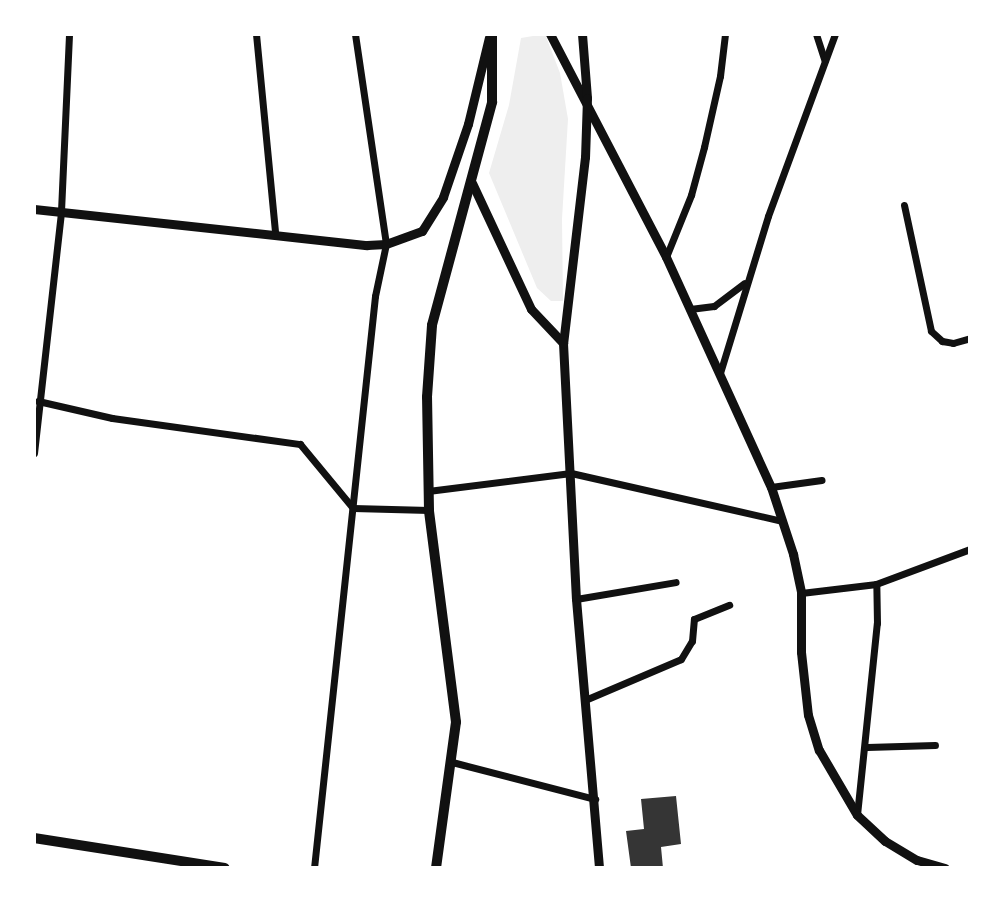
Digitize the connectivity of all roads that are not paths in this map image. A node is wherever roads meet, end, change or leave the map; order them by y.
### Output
1 (69, 34) edge
2 (256, 34) edge
3 (355, 34) edge
4 (491, 34) edge
5 (550, 34) edge
6 (582, 34) edge
7 (725, 34) edge
8 (816, 34) edge
9 (835, 34) edge
10 (825, 63) junction
11 (587, 98) junction
12 (472, 183) junction
13 (904, 205) dead end
14 (34, 209) edge
15 (61, 211) junction
16 (275, 233) junction
17 (386, 244) junction
18 (666, 257) junction
19 (746, 281) junction
20 (690, 309) junction
21 (970, 338) edge
22 (563, 343) junction
23 (720, 373) junction
24 (37, 380) edge
25 (38, 401) junction
26 (34, 453) edge
27 (571, 473) junction
28 (822, 480) dead end
29 (771, 487) junction
30 (428, 491) junction
31 (353, 508) junction
32 (429, 510) junction
33 (783, 521) junction
34 (970, 549) edge
35 (676, 582) dead end
36 (876, 584) junction
37 (801, 593) junction
38 (576, 599) junction
39 (729, 605) dead end
40 (585, 700) junction
41 (935, 745) dead end
42 (867, 747) junction
43 (452, 762) junction
44 (595, 799) junction
45 (857, 815) junction
46 (34, 838) edge
47 (156, 863) edge
48 (225, 868) edge
49 (314, 868) edge
50 (436, 868) edge
51 (599, 868) edge
52 (945, 868) edge

1 - 15 street
2 - 16 street
3 - 17 street
4 - 12 main road
4 - 17 street
5 - 11 street
6 - 11 street
7 - 18 street
8 - 10 street
9 - 10 street
10 - 19 street
11 - 18 street
11 - 22 street
12 - 22 street
12 - 30 main road
13 - 21 street
14 - 15 street
15 - 16 street
15 - 24 street
16 - 17 street
17 - 31 street
18 - 20 street
19 - 20 street
19 - 23 street
20 - 23 street
22 - 27 street
23 - 29 street
24 - 25 street
25 - 26 street
25 - 31 street
27 - 30 street
27 - 33 street
27 - 38 street
28 - 29 street
29 - 33 street
30 - 32 main road
31 - 32 street
31 - 49 street
32 - 43 main road
33 - 37 street
34 - 36 street
35 - 38 street
36 - 37 street
36 - 42 street
37 - 45 street
38 - 40 street
39 - 40 street
40 - 44 street
41 - 42 street
42 - 45 street
43 - 44 street
43 - 50 main road
44 - 51 street
45 - 52 street
46 - 47 main road
47 - 48 main road

